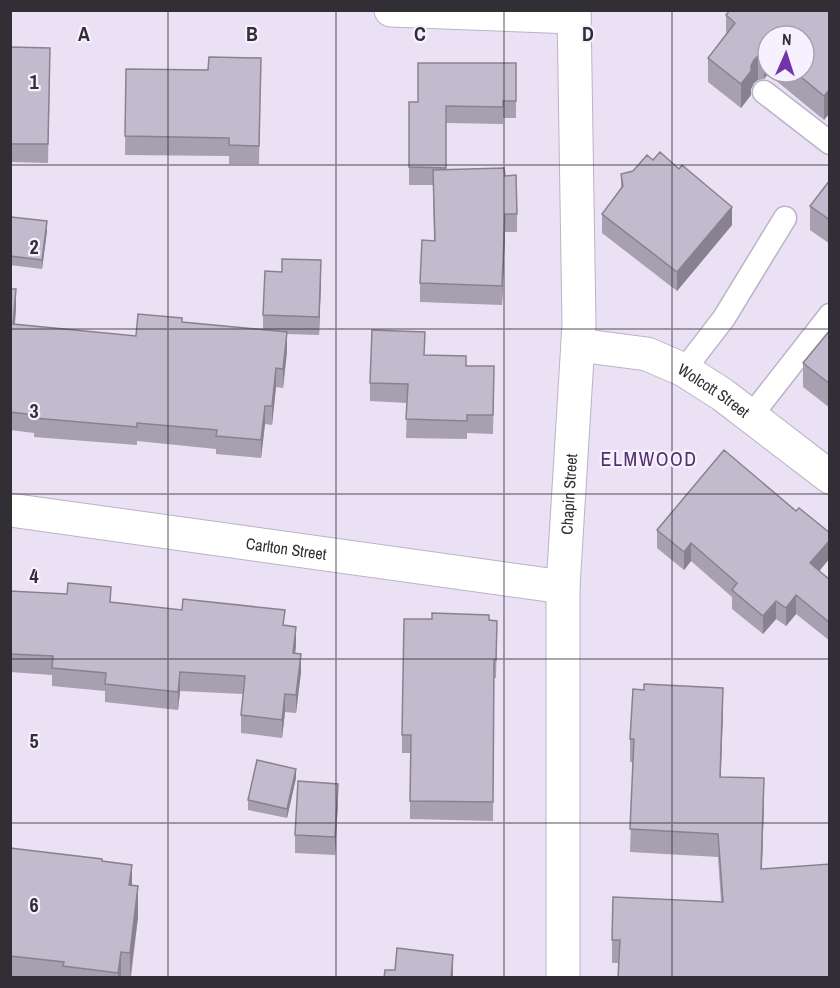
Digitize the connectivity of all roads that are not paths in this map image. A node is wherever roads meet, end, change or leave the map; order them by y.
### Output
1 (391, 10) edge
2 (574, 14) edge
3 (764, 92) dead end
4 (830, 144) edge
5 (785, 218) dead end
6 (830, 315) edge
7 (578, 345) junction
8 (684, 370) junction
9 (751, 416) junction
10 (830, 477) edge
11 (10, 510) edge
12 (563, 587) junction
13 (562, 978) edge

1 - 2 street
2 - 7 street, Chapin Street
3 - 4 lane
5 - 8 lane
6 - 9 lane
7 - 8 street, Wolcott Street
7 - 12 street, Chapin Street
8 - 9 street, Wolcott Street
9 - 10 street, Wolcott Street
11 - 12 street, Carlton Street
12 - 13 street, Chapin Street

